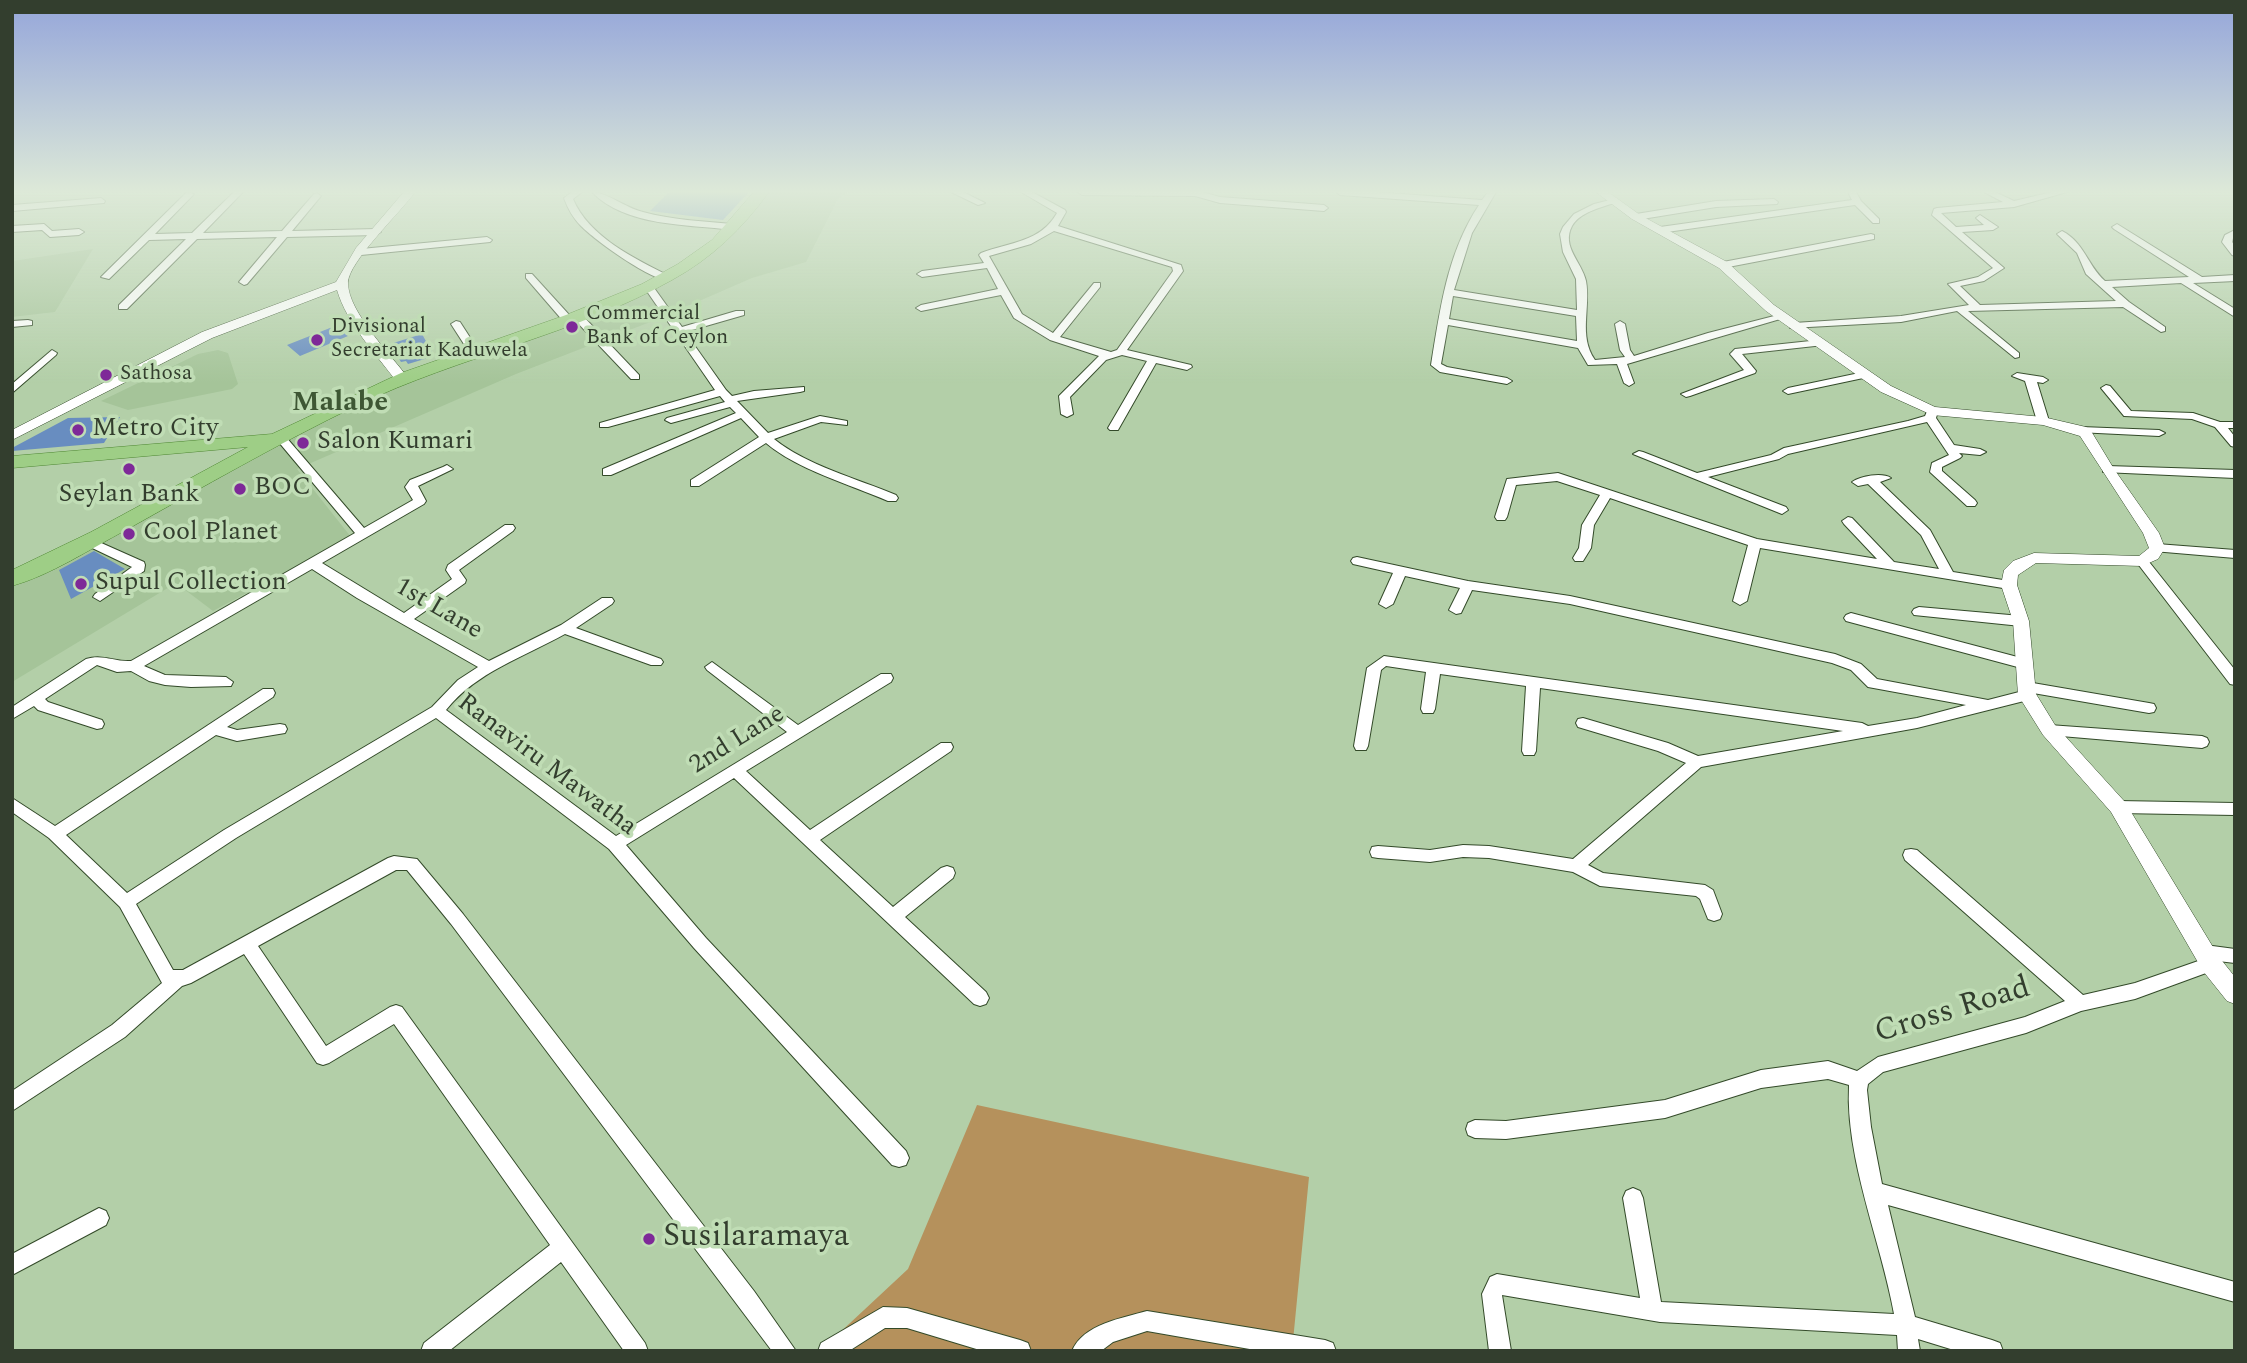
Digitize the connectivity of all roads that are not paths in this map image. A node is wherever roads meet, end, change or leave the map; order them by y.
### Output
1 (127, 256) edge
2 (176, 256) edge
3 (267, 256) edge
4 (358, 256) edge
5 (626, 256) edge
6 (701, 256) edge
7 (984, 256) edge
8 (1144, 256) edge
9 (1460, 256) edge
10 (1568, 256) edge
11 (1706, 256) edge
12 (1773, 256) edge
13 (1985, 256) edge
14 (2082, 256) edge
15 (2162, 256) edge
16 (989, 265) junction
17 (1723, 265) junction
18 (922, 274) dead end
19 (529, 276) dead end
20 (106, 277) dead end
21 (666, 278) junction
22 (2233, 279) edge
23 (2183, 281) junction
24 (2202, 281) junction
25 (244, 282) dead end
26 (342, 284) junction
27 (2104, 284) junction
28 (1097, 285) dead end
29 (649, 287) junction
30 (1005, 291) junction
31 (1448, 292) junction
32 (2125, 304) junction
33 (1909, 305) dead end
34 (122, 307) dead end
35 (1977, 307) junction
36 (1959, 308) junction
37 (921, 309) dead end
38 (740, 313) dead end
39 (1582, 314) junction
40 (2235, 314) edge
41 (1924, 315) junction
42 (1782, 317) junction
43 (572, 318) junction
44 (1444, 321) junction
45 (28, 323) dead end
46 (12, 324) edge
47 (456, 324) dead end
48 (1620, 324) dead end
49 (1794, 326) junction
50 (2161, 329) dead end
51 (678, 331) junction
52 (1054, 338) junction
53 (1820, 343) junction
54 (1581, 345) junction
55 (52, 353) dead end
56 (475, 353) junction
57 (1116, 354) junction
58 (2014, 355) dead end
59 (1153, 359) junction
60 (1626, 361) junction
61 (1187, 367) dead end
62 (1864, 375) junction
63 (2017, 376) dead end
64 (635, 377) dead end
65 (2031, 378) junction
66 (402, 379) junction
67 (2043, 380) dead end
68 (1507, 381) dead end
69 (1629, 383) dead end
70 (2106, 388) dead end
71 (800, 389) dead end
72 (12, 390) edge
73 (1788, 391) dead end
74 (1686, 394) dead end
75 (728, 399) junction
76 (742, 414) junction
77 (1067, 414) dead end
78 (1931, 414) junction
79 (671, 420) dead end
80 (2043, 421) junction
81 (843, 424) dead end
82 (604, 425) dead end
83 (2219, 425) junction
84 (2235, 425) edge
85 (1114, 428) dead end
86 (2081, 430) junction
87 (2159, 433) dead end
88 (12, 436) edge
89 (281, 438) junction
90 (766, 438) junction
91 (2235, 444) edge
92 (184, 447) junction
93 (1951, 448) junction
94 (1980, 452) dead end
95 (1639, 454) dead end
96 (240, 460) junction
97 (12, 462) edge
98 (447, 469) dead end
99 (2107, 470) junction
100 (607, 472) dead end
101 (2235, 474) edge
102 (1698, 476) junction
103 (1885, 478) dead end
104 (695, 483) dead end
105 (1607, 493) junction
106 (892, 498) dead end
107 (1972, 503) dead end
108 (1782, 510) dead end
109 (1501, 517) dead end
110 (1849, 521) dead end
111 (509, 528) dead end
112 (361, 533) junction
113 (90, 542) junction
114 (1755, 543) junction
115 (2157, 548) junction
116 (2230, 553) edge
117 (1580, 558) dead end
118 (1357, 561) dead end
119 (2142, 561) junction
120 (311, 562) junction
121 (1891, 566) junction
122 (2235, 567) edge
123 (1401, 570) junction
124 (1948, 574) junction
125 (12, 579) edge
126 (1468, 585) junction
127 (2009, 585) junction
128 (100, 597) dead end
129 (607, 601) dead end
130 (1740, 601) dead end
131 (1386, 604) dead end
132 (1456, 610) dead end
133 (1919, 612) dead end
134 (406, 618) junction
135 (1851, 618) dead end
136 (2021, 621) junction
137 (565, 629) junction
138 (656, 662) dead end
139 (2025, 664) junction
140 (134, 666) junction
141 (712, 667) dead end
142 (1434, 667) junction
143 (490, 668) junction
144 (886, 678) dead end
145 (2235, 680) edge
146 (226, 682) dead end
147 (1533, 682) junction
148 (2027, 691) junction
149 (268, 693) dead end
150 (36, 699) junction
151 (1990, 704) junction
152 (2149, 708) dead end
153 (1428, 709) dead end
154 (437, 711) junction
155 (12, 715) edge
156 (1583, 723) dead end
157 (97, 724) dead end
158 (216, 729) junction
159 (280, 729) dead end
160 (1877, 730) junction
161 (2049, 730) junction
162 (799, 733) junction
163 (2202, 742) dead end
164 (1361, 746) dead end
165 (946, 747) dead end
166 (1529, 751) dead end
167 (1697, 762) junction
168 (737, 772) junction
169 (12, 804) edge
170 (2118, 807) junction
171 (2235, 809) edge
172 (55, 834) junction
173 (809, 839) junction
174 (615, 844) junction
175 (1378, 852) dead end
176 (1911, 855) dead end
177 (1576, 866) junction
178 (947, 873) dead end
179 (126, 902) junction
180 (1714, 914) dead end
181 (893, 917) junction
182 (247, 945) junction
183 (2235, 956) edge
184 (2208, 958) junction
185 (176, 980) junction
186 (2235, 994) edge
187 (981, 998) dead end
188 (2080, 1003) junction
189 (1859, 1080) junction
190 (12, 1101) edge
191 (1475, 1129) dead end
192 (899, 1158) dead end
193 (1873, 1191) junction
194 (1633, 1198) dead end
195 (99, 1218) dead end
196 (562, 1248) junction
197 (12, 1265) edge
198 (2235, 1293) edge
199 (1652, 1310) junction
200 (1907, 1325) junction
201 (432, 1351) edge
202 (637, 1351) edge
203 (785, 1351) edge
204 (830, 1351) edge
205 (1020, 1351) edge
206 (1083, 1351) edge
207 (1325, 1351) edge
208 (1500, 1351) edge
209 (1909, 1351) edge
210 (1992, 1351) edge

1 - 20 street
2 - 34 street
3 - 25 street
4 - 26 street
5 - 21 street
6 - 21 main road
7 - 16 street
8 - 57 street
9 - 31 street
10 - 39 street
11 - 17 street
12 - 17 street
13 - 35 street
14 - 27 street
15 - 24 street
16 - 18 street
16 - 30 street
17 - 42 street
19 - 43 street
21 - 29 main road
22 - 24 street
23 - 24 street
23 - 27 street
23 - 40 street
26 - 66 street
26 - 88 street
27 - 32 street
28 - 52 street
29 - 43 main road
29 - 51 street
30 - 37 street
30 - 52 street
31 - 39 street
31 - 44 street
32 - 35 street
32 - 50 street
33 - 41 street
35 - 36 street
36 - 41 street
36 - 58 street
38 - 51 street
39 - 54 street
41 - 49 street
42 - 49 street
42 - 60 street
43 - 56 main road
43 - 64 street
44 - 54 street
44 - 68 street
45 - 46 street
47 - 56 street
48 - 60 street
49 - 53 street
51 - 75 street
52 - 57 street
53 - 62 street
53 - 74 street
54 - 60 street
55 - 72 street
56 - 66 main road
57 - 59 street
57 - 77 street
59 - 61 street
59 - 85 street
60 - 69 street
62 - 73 street
62 - 78 street
63 - 65 street
65 - 67 street
65 - 80 street
66 - 89 main road
70 - 83 street
71 - 75 street
75 - 76 street
75 - 79 street
75 - 82 street
76 - 90 street
76 - 100 street
78 - 80 street
78 - 93 street
78 - 102 street
80 - 86 street
81 - 90 street
83 - 84 street
83 - 91 street
86 - 87 street
86 - 99 street
89 - 92 main road
89 - 96 main road
89 - 112 street
90 - 104 street
90 - 106 street
92 - 96 main road
92 - 97 main road
93 - 94 street
93 - 107 street
95 - 102 street
96 - 113 main road
98 - 112 street
99 - 101 street
99 - 115 street
102 - 108 street
103 - 124 street
105 - 109 street
105 - 114 street
105 - 117 street
110 - 121 street
111 - 134 street
112 - 120 street
113 - 125 main road
113 - 128 street
114 - 121 street
114 - 130 street
115 - 116 street
115 - 119 street
116 - 122 street
118 - 123 street
119 - 127 street
119 - 145 street
120 - 134 street, 1st Lane
120 - 140 street
121 - 124 street
123 - 126 street
123 - 131 street
124 - 127 street
126 - 132 street
126 - 151 street
127 - 136 street
129 - 137 street, 1st Lane
133 - 136 street
134 - 143 street, 1st Lane
135 - 139 street
136 - 139 street
137 - 138 street
137 - 143 street, 1st Lane
139 - 148 street
140 - 146 street
140 - 150 street
141 - 162 street
142 - 147 street
142 - 153 street
142 - 164 street
143 - 154 street, 1st Lane
144 - 162 street, 2nd Lane
147 - 160 street
147 - 166 street
148 - 151 street
148 - 152 street
148 - 161 street
149 - 158 street
150 - 155 street
150 - 157 street
151 - 160 street
154 - 174 street, Ranaviru Mawatha
154 - 179 street, Ranaviru Mawatha
156 - 167 street
158 - 159 street
158 - 172 street
160 - 167 street
161 - 163 street
161 - 170 street
162 - 168 street, 2nd Lane
165 - 173 street
167 - 177 street
168 - 173 street
168 - 174 street, 2nd Lane
169 - 172 street
170 - 171 street
170 - 184 street
172 - 179 street
173 - 181 street
174 - 192 street, Ranaviru Mawatha
175 - 177 street
176 - 188 street
177 - 180 street
178 - 181 street
179 - 185 street
181 - 187 street
182 - 185 street
182 - 196 street
182 - 203 street
183 - 184 street
184 - 186 street
184 - 188 street, Cross Road
185 - 190 street
188 - 189 street, Cross Road
189 - 191 street
189 - 193 street, Cross Road
193 - 198 street
193 - 200 street, Cross Road
194 - 199 street
195 - 197 street
196 - 201 street
196 - 202 street
199 - 200 street
199 - 208 street
200 - 209 street, Cross Road
200 - 210 street
204 - 205 street
206 - 207 street

